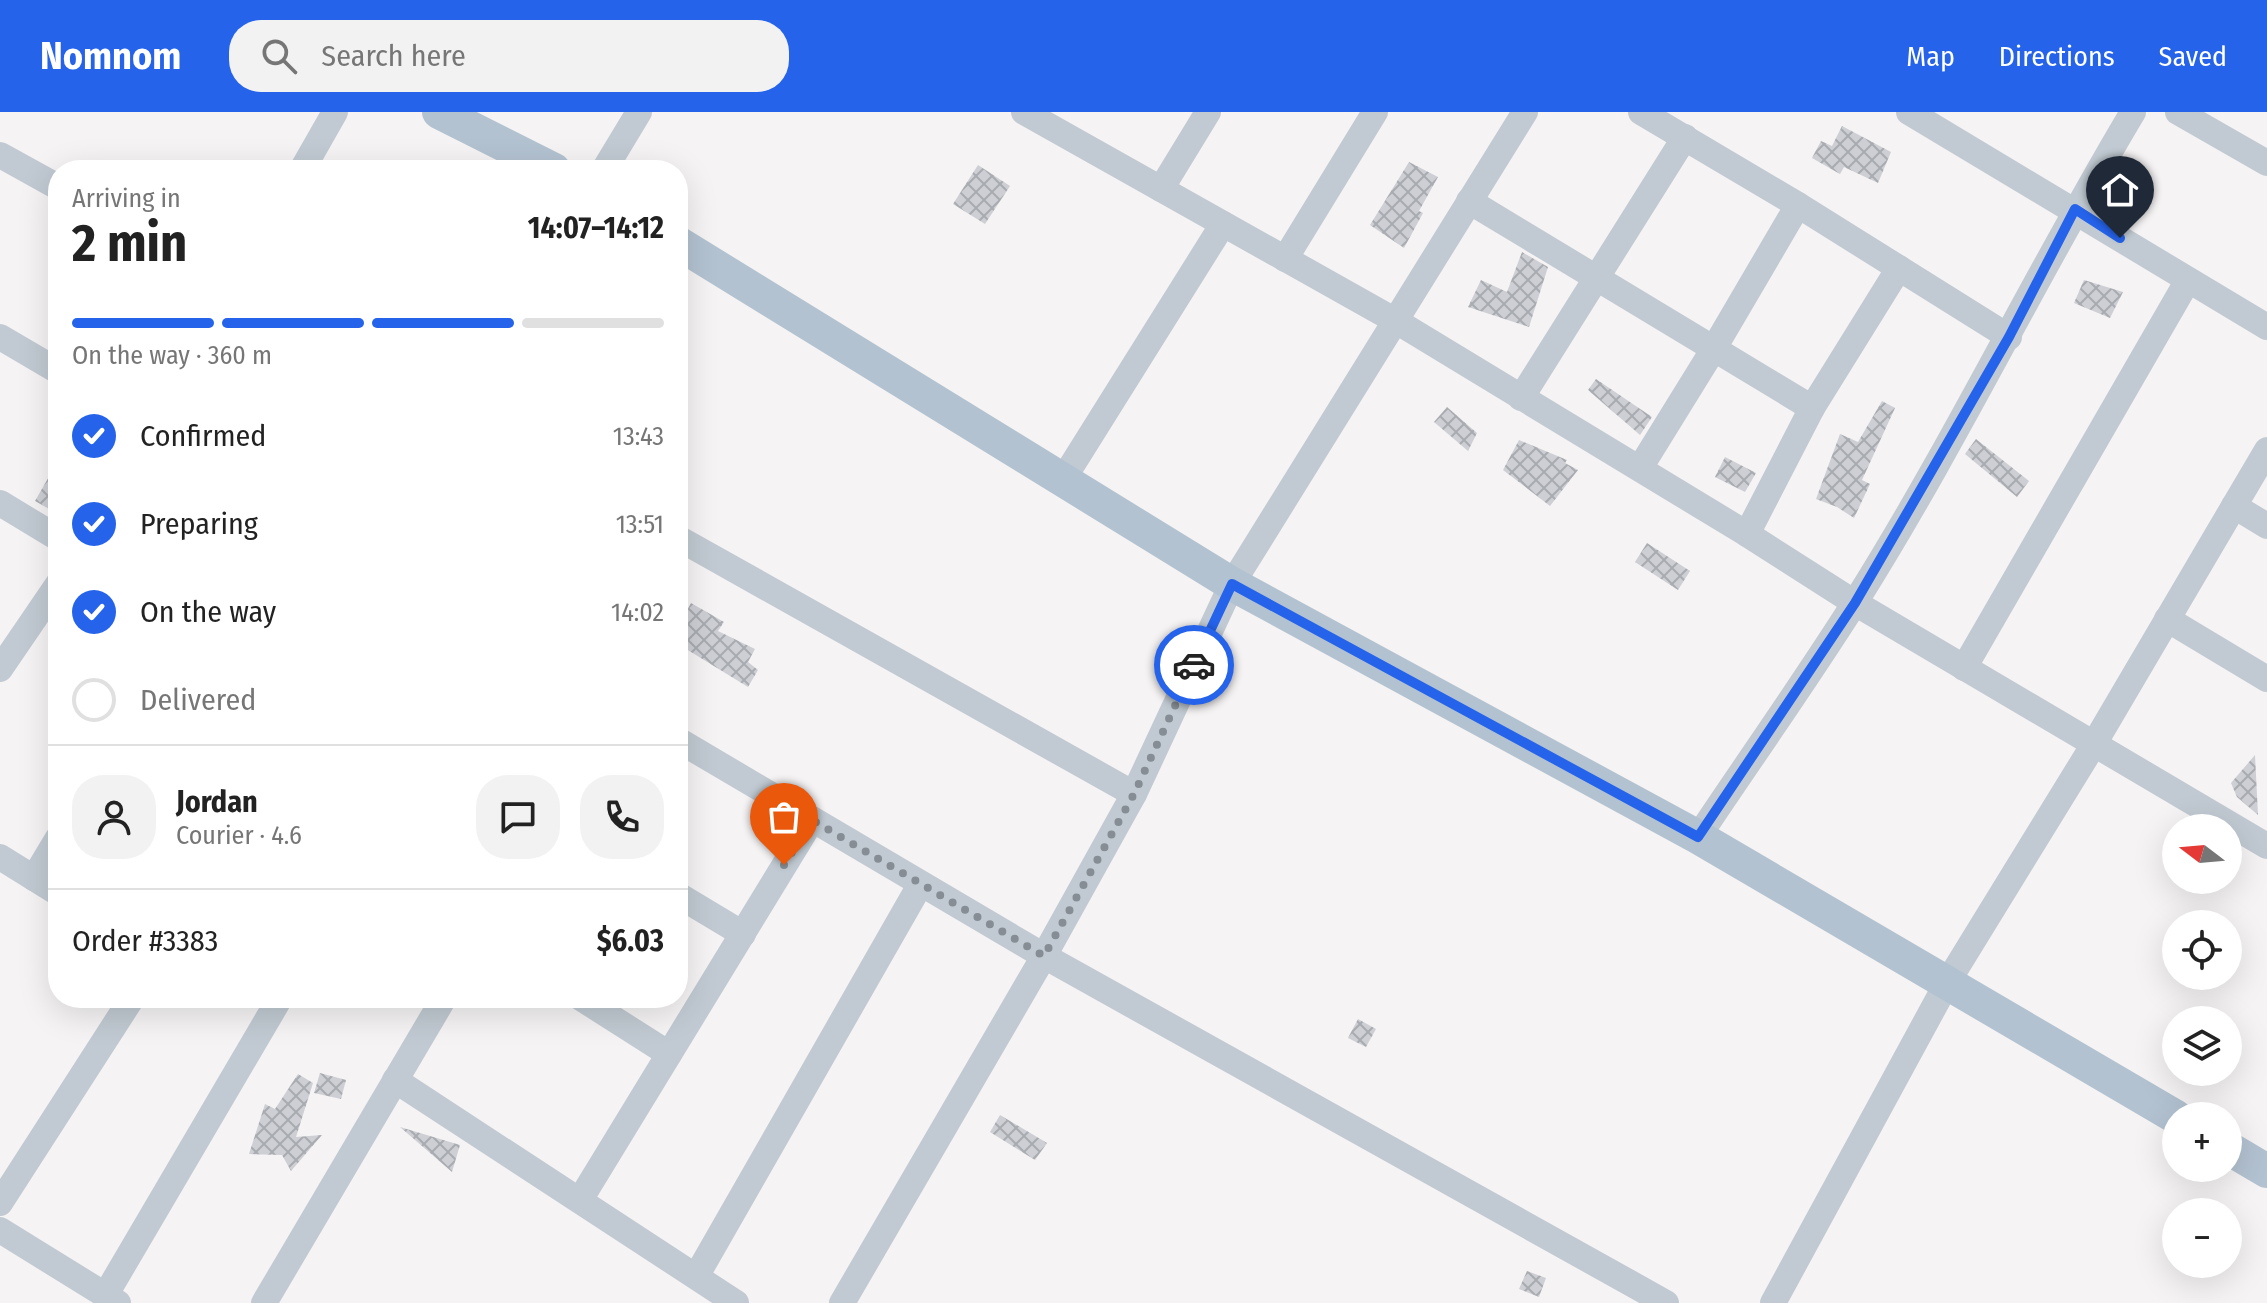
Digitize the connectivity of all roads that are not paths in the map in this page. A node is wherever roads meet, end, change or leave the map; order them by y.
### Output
1 (335, 112) edge
2 (439, 112) edge
3 (639, 112) edge
4 (1024, 112) edge
5 (1208, 112) edge
6 (1375, 112) edge
7 (1525, 112) edge
8 (1641, 112) edge
9 (1909, 112) edge
10 (2133, 112) edge
11 (2178, 112) edge
12 (1685, 137) junction
13 (0, 155) edge
14 (308, 160) edge
15 (534, 160) edge
16 (610, 160) edge
17 (2267, 163) edge
18 (48, 181) edge
19 (1161, 189) junction
20 (1469, 201) junction
21 (1798, 205) junction
22 (2075, 209) junction
23 (1223, 224) junction
24 (688, 249) edge
25 (1285, 259) junction
26 (1899, 268) junction
27 (1596, 277) junction
28 (2188, 280) junction
29 (1396, 321) junction
30 (2267, 327) edge
31 (0, 337) edge
32 (2009, 337) junction
33 (1713, 350) junction
34 (48, 365) edge
35 (1521, 398) junction
36 (1812, 408) junction
37 (2267, 450) edge
38 (1640, 468) junction
39 (1062, 481) junction
40 (0, 503) edge
41 (2234, 506) junction
42 (2267, 526) edge
43 (48, 532) edge
44 (1747, 534) junction
45 (688, 544) edge
46 (1232, 584) junction
47 (48, 598) edge
48 (1855, 603) junction
49 (2167, 619) junction
50 (0, 667) edge
51 (1964, 668) junction
52 (2267, 679) edge
53 (2094, 744) junction
54 (688, 746) edge
55 (1134, 794) junction
56 (812, 820) junction
57 (1698, 837) junction
58 (2267, 846) edge
59 (48, 855) edge
60 (0, 857) edge
61 (34, 878) junction
62 (920, 885) junction
63 (48, 887) edge
64 (688, 901) edge
65 (743, 934) junction
66 (1044, 956) junction
67 (1947, 983) junction
68 (126, 1008) edge
69 (274, 1008) edge
70 (438, 1008) edge
71 (597, 1008) edge
72 (669, 1054) junction
73 (395, 1080) junction
74 (2162, 1109) edge
75 (2242, 1156) edge
76 (2267, 1171) edge
77 (580, 1200) junction
78 (0, 1203) edge
79 (0, 1230) edge
80 (697, 1275) junction
81 (112, 1299) edge
82 (264, 1303) edge
83 (736, 1303) edge
84 (842, 1303) edge
85 (1666, 1303) edge
86 (1773, 1303) edge

1 - 14 street
2 - 15 main road
3 - 16 street
4 - 19 street
5 - 19 street
6 - 25 street
7 - 20 street
8 - 12 street
9 - 22 street
10 - 22 street
11 - 17 street
12 - 21 street
12 - 27 street
13 - 18 street
19 - 23 street
20 - 27 street
20 - 29 street
21 - 26 street
21 - 33 street
22 - 28 street
22 - 32 street
23 - 25 street
23 - 39 street
24 - 39 main road
25 - 29 street
26 - 32 street
26 - 36 street
27 - 33 street
27 - 35 street
28 - 30 street
28 - 51 street
29 - 35 street
29 - 46 street
31 - 34 street
32 - 48 street
33 - 36 street
33 - 38 street
35 - 38 street
36 - 44 street
37 - 41 street
38 - 44 street
39 - 46 main road
40 - 43 street
41 - 42 street
41 - 49 street
44 - 48 street
45 - 55 street
46 - 55 street
46 - 57 main road
47 - 50 street
48 - 51 street
48 - 57 street
49 - 52 street
49 - 53 street
51 - 53 street
53 - 58 street
53 - 67 street
54 - 56 street
55 - 66 street
56 - 62 street
56 - 65 street
57 - 67 main road
59 - 61 street
60 - 61 street
61 - 63 street
62 - 66 street
62 - 80 street
64 - 65 street
65 - 72 street
66 - 84 street
66 - 85 street
67 - 74 main road
67 - 86 street
68 - 78 street
69 - 81 street
70 - 73 street
71 - 72 street
72 - 77 street
73 - 77 street
73 - 82 street
75 - 76 main road
77 - 80 street
79 - 81 street
80 - 83 street

